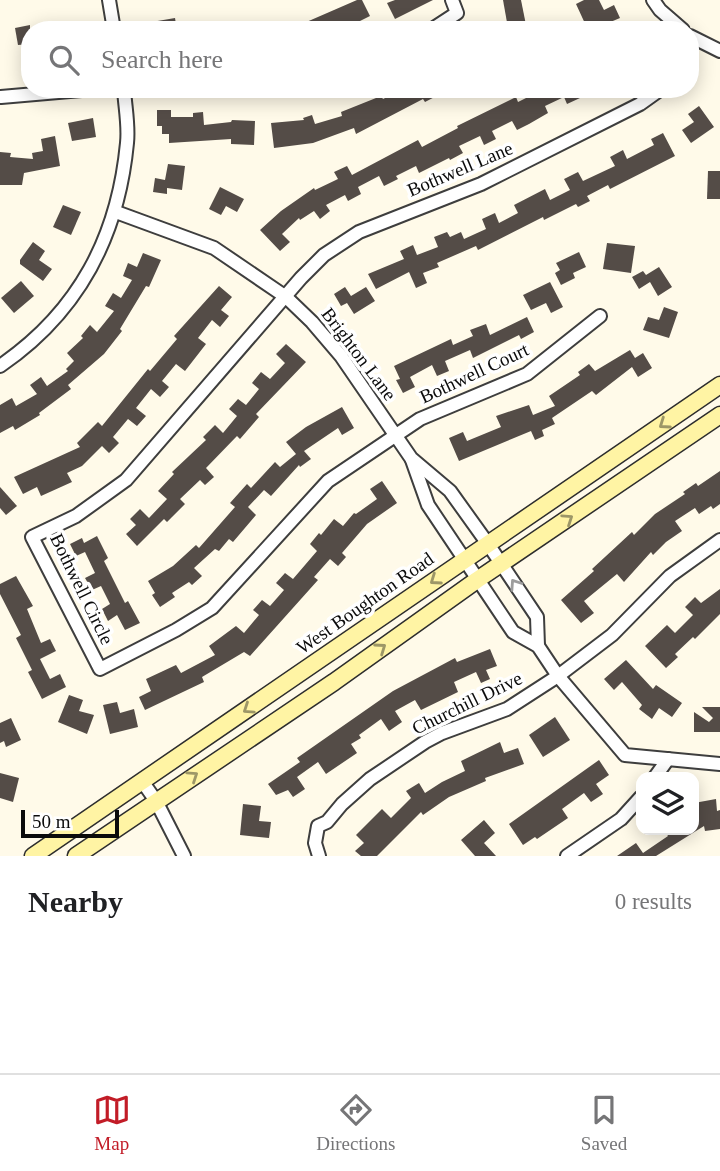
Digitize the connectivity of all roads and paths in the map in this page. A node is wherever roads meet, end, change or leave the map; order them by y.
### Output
1 (109, 0) edge
2 (452, 0) edge
3 (653, 0) edge
4 (112, 21) edge
5 (445, 21) edge
6 (673, 21) edge
7 (699, 44) edge
8 (720, 51) edge
9 (21, 95) edge
10 (1, 97) edge
11 (125, 98) edge
12 (648, 98) edge
13 (116, 212) junction
14 (286, 297) junction
15 (600, 316) dead end
16 (0, 366) edge
17 (720, 385) edge
18 (720, 415) edge
19 (395, 435) junction
20 (411, 458) junction
21 (720, 540) edge
22 (488, 544) junction
23 (465, 560) junction
24 (502, 564) junction
25 (477, 580) junction
26 (538, 646) junction
27 (558, 676) junction
28 (668, 759) junction
29 (720, 764) edge
30 (659, 772) edge
31 (142, 781) junction
32 (156, 801) junction
33 (636, 802) edge
34 (33, 856) edge
35 (76, 856) edge
36 (184, 856) edge
37 (319, 856) edge
38 (567, 856) edge

1 - 4 street
2 - 5 street
3 - 6 street
7 - 8 street
9 - 10 street
11 - 13 street
12 - 14 street, Bothwell Lane
13 - 14 street, Brighton Lane
13 - 16 street
14 - 19 street, Brighton Lane
14 - 19 street, Bothwell Circle
15 - 19 street, Bothwell Court
17 -> 22 main road, West Boughton Road
24 -> 18 main road
19 - 20 street, Brighton Lane
20 - 22 street, Brighton Lane
20 - 23 street, Brighton Lane
21 - 27 street, Churchill Drive
22 - 23 main road, West Boughton Road
22 - 24 street, Brighton Lane
23 - 25 street, Brighton Lane
23 -> 31 main road, West Boughton Road
24 - 25 main road
26 -> 24 street, Brighton Lane
25 - 26 street, Brighton Lane
32 -> 25 main road
26 - 27 street, Brighton Lane
27 - 28 street, Brighton Lane
27 - 37 street, Churchill Drive
28 - 29 street, Brighton Lane
28 - 30 street
31 - 32 street
31 - 34 main road, West Boughton Road
32 - 35 main road
32 - 36 street
33 - 38 street

